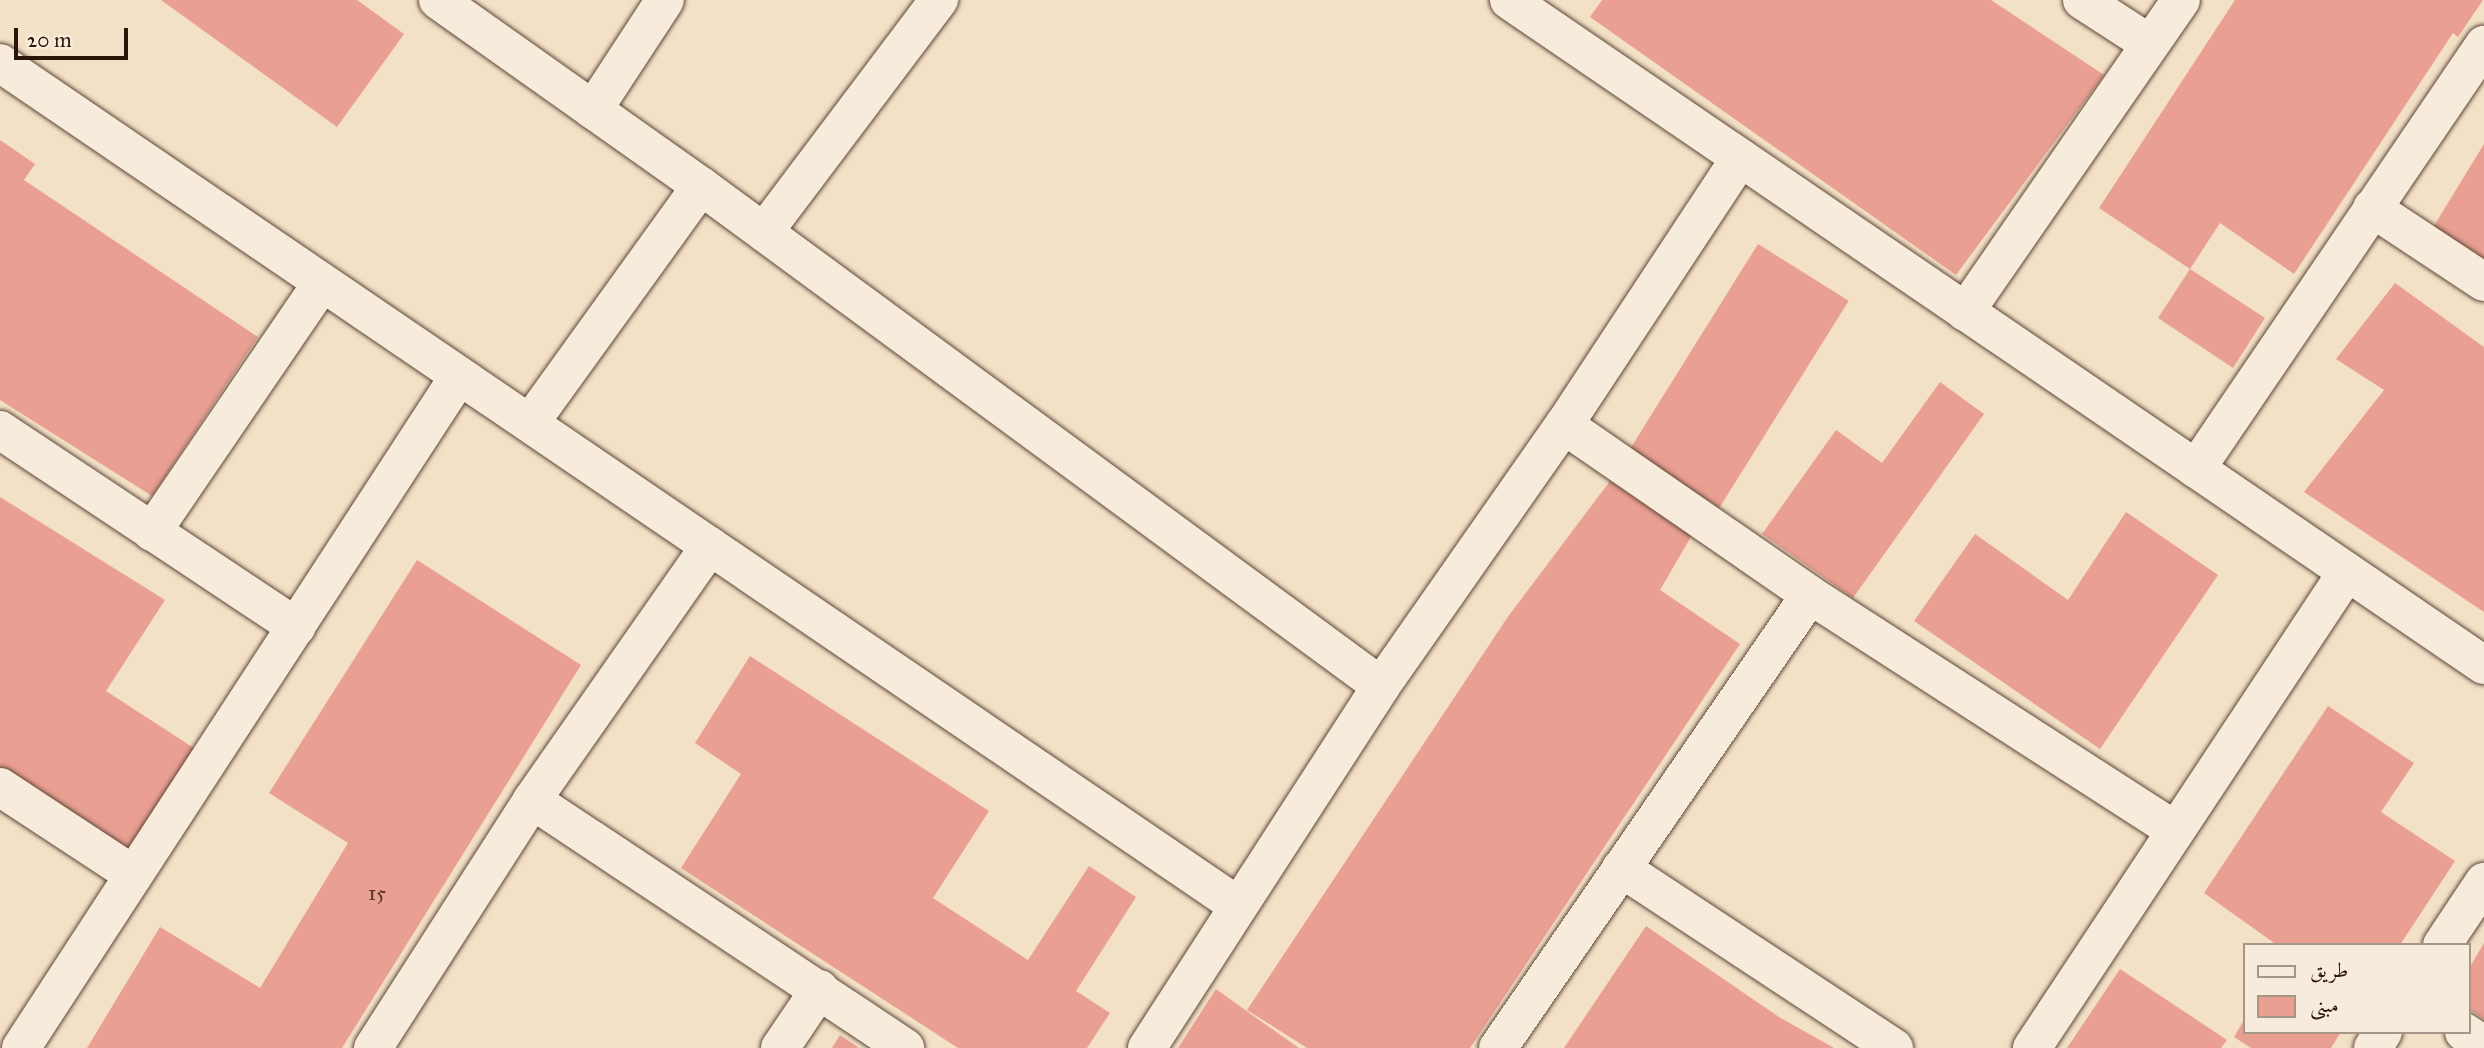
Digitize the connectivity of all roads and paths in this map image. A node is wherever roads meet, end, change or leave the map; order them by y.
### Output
1 (438, 0) edge
2 (665, 0) edge
3 (939, 0) edge
4 (1509, 0) edge
5 (2082, 0) edge
6 (2181, 0) edge
7 (2150, 44) junction
8 (2484, 45) edge
9 (0, 63) edge
10 (593, 110) junction
11 (1740, 158) junction
12 (701, 186) junction
13 (2372, 208) junction
14 (764, 232) junction
15 (2484, 282) edge
16 (322, 283) junction
17 (1965, 312) junction
18 (459, 376) junction
19 (530, 424) junction
20 (1563, 425) junction
21 (0, 430) edge
22 (2196, 469) junction
23 (152, 532) junction
24 (710, 546) junction
25 (2347, 572) junction
26 (1810, 595) junction
27 (296, 627) junction
28 (2484, 665) edge
29 (1381, 686) junction
30 (0, 788) edge
31 (532, 800) junction
32 (2173, 829) junction
33 (1621, 868) junction
34 (134, 875) junction
35 (2484, 883) edge
36 (1237, 905) junction
37 (2443, 943) edge
38 (820, 989) junction
39 (2468, 1034) edge
40 (2484, 1045) edge
41 (21, 1048) edge
42 (373, 1048) edge
43 (780, 1048) edge
44 (905, 1048) edge
45 (1147, 1048) edge
46 (1498, 1048) edge
47 (1894, 1048) edge
48 (2032, 1048) edge

1 - 10 street
2 - 10 street
3 - 14 street
4 - 11 street
5 - 7 street
6 - 7 street
7 - 17 street
8 - 13 street
9 - 16 street
10 - 12 street
11 - 17 street
11 - 20 street
12 - 14 street
12 - 19 street
13 - 15 street
13 - 22 street
14 - 29 street
16 - 18 street
16 - 23 street
17 - 22 street
18 - 19 street
18 - 27 street
19 - 24 street
20 - 26 street
20 - 29 street
21 - 23 street
22 - 25 street
23 - 27 street
24 - 31 street
24 - 36 street
25 - 28 street
25 - 32 street
26 - 32 street
26 - 33 street
27 - 34 street
29 - 36 street
30 - 34 street
31 - 38 street
31 - 42 street
32 - 48 street
33 - 46 street
33 - 47 street
34 - 41 street
35 - 37 street
36 - 45 street
38 - 43 street
38 - 44 street
39 - 40 street

